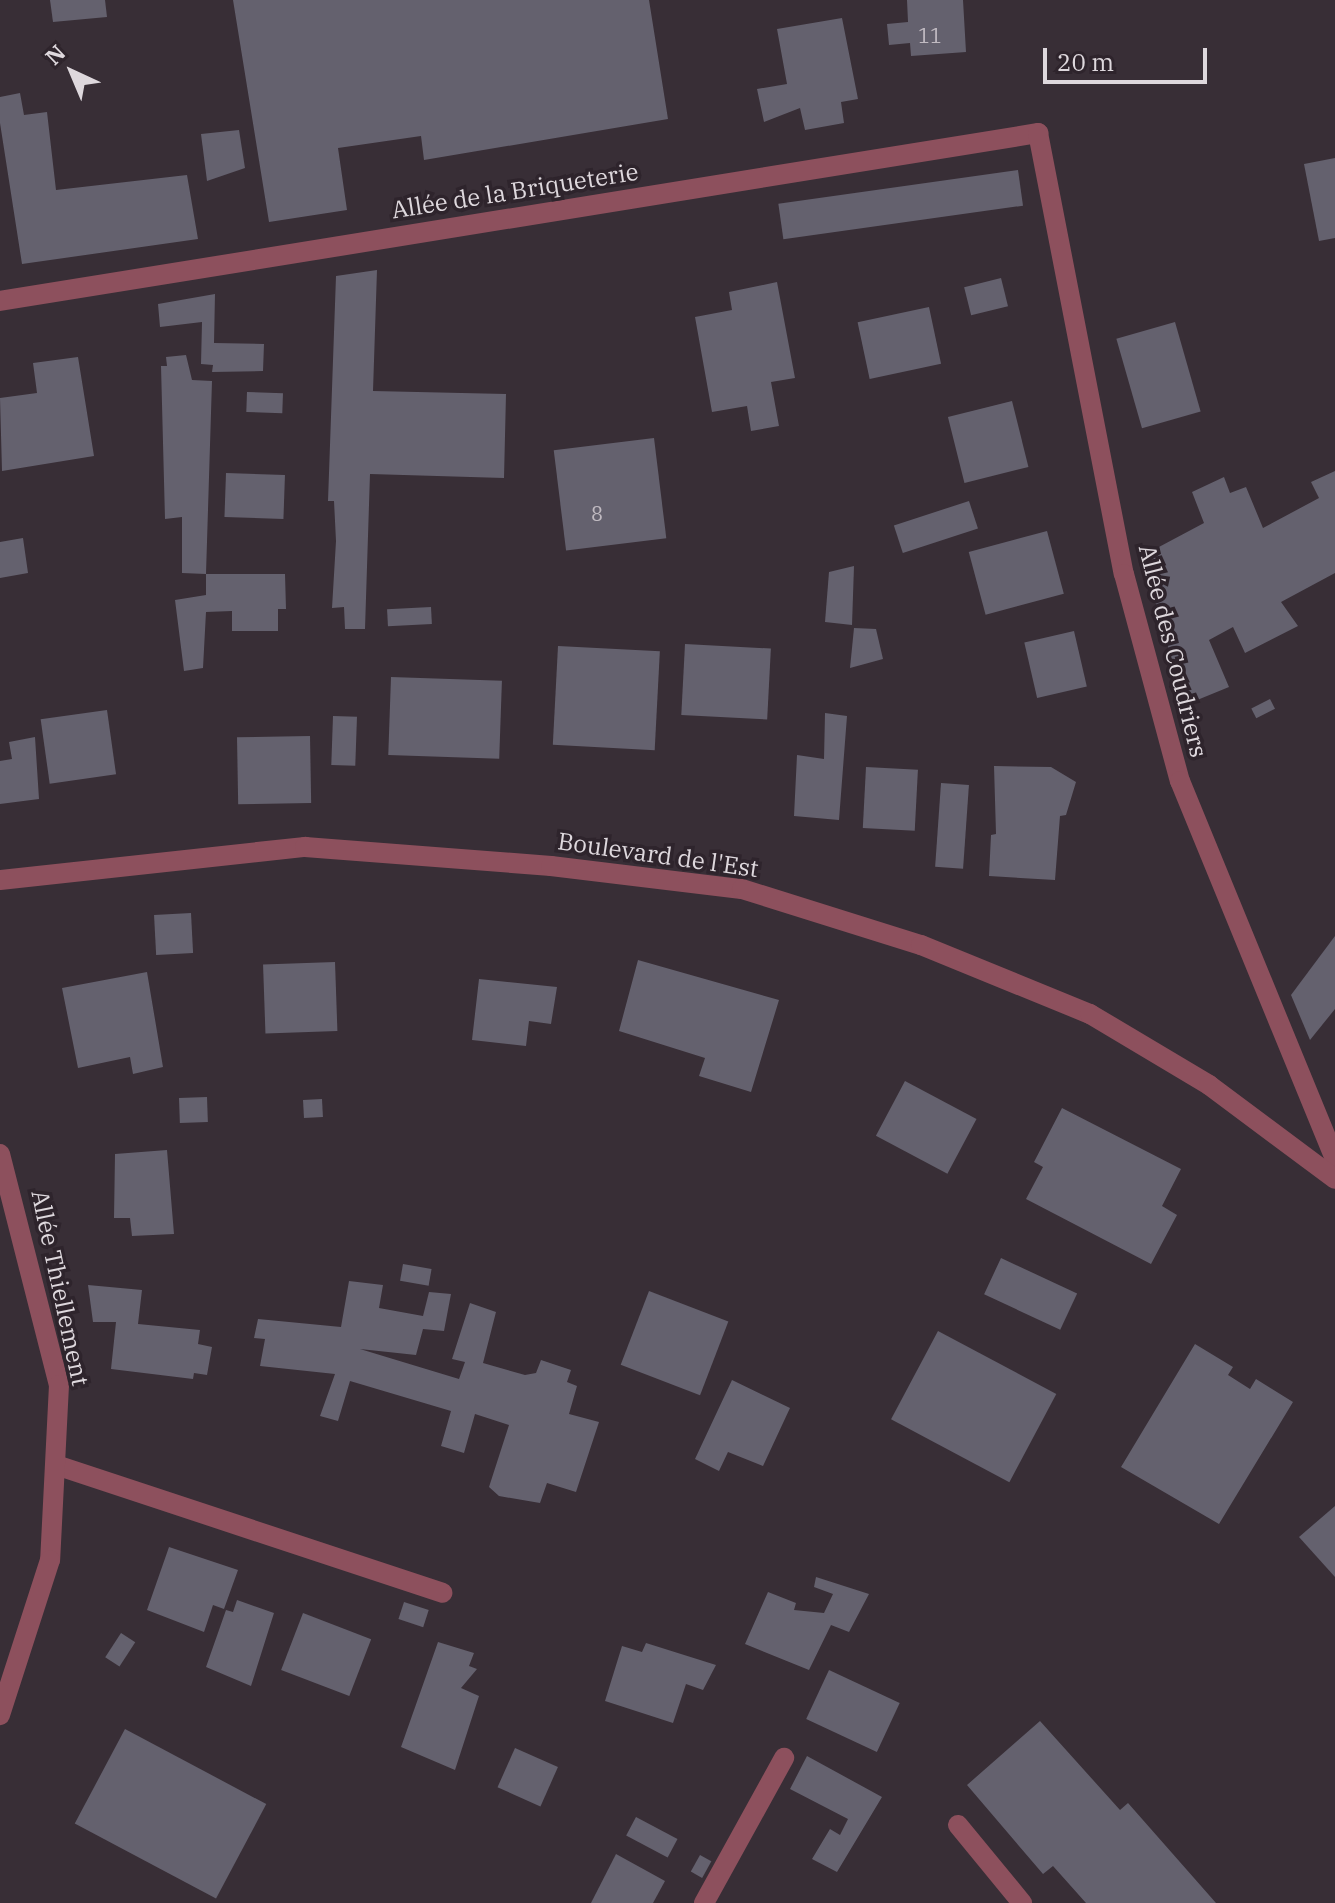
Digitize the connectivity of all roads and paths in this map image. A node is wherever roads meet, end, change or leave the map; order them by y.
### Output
1 (1038, 133) joint
2 (0, 301) edge
3 (0, 880) edge
4 (0, 1154) edge
5 (1335, 1159) edge
6 (1335, 1179) edge
7 (56, 1465) junction
8 (442, 1593) dead end
9 (0, 1715) edge
10 (784, 1758) dead end
11 (958, 1825) dead end
12 (704, 1903) edge
13 (1022, 1903) edge

1 - 2 street, Allée de la Briqueterie
1 - 5 street, Allée des Coudriers
3 - 6 street, Boulevard de l'Est
4 - 7 street, Allée Thiellement
7 - 8 street
7 - 9 street, Allée Thiellement
10 - 12 street
11 - 13 street

